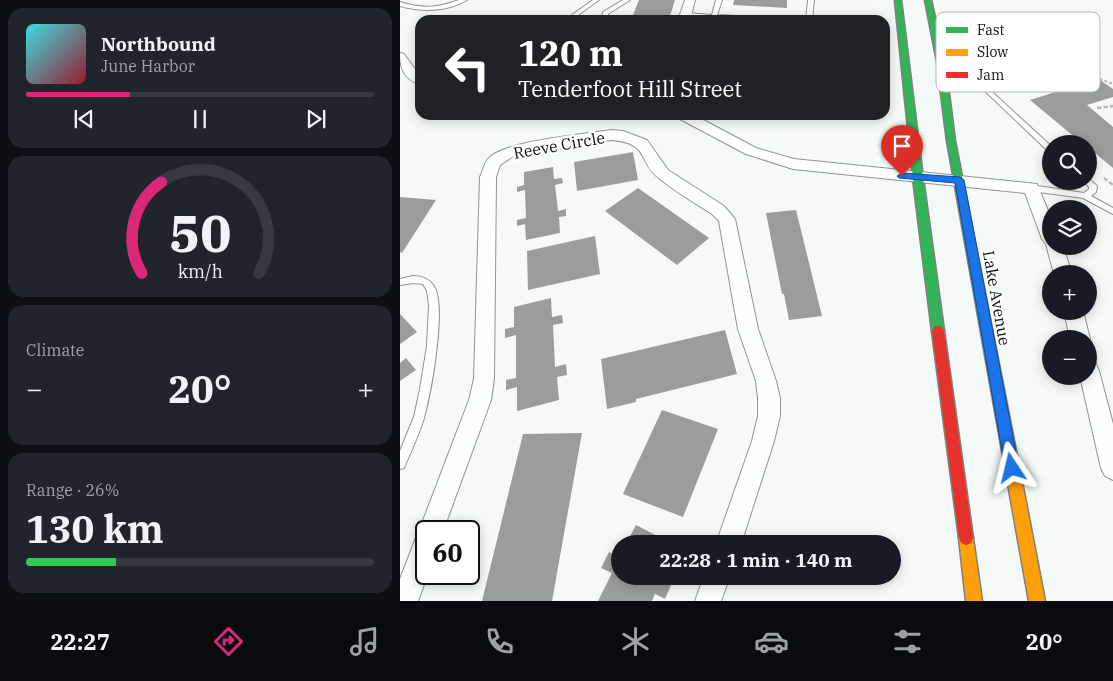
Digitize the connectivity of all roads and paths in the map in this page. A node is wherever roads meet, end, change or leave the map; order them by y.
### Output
1 (464, 0) edge
2 (596, 0) edge
3 (627, 0) edge
4 (690, 0) edge
5 (719, 0) edge
6 (811, 0) edge
7 (898, 0) edge
8 (928, 0) edge
9 (400, 4) edge
10 (575, 15) edge
11 (606, 15) edge
12 (686, 15) edge
13 (714, 15) edge
14 (810, 15) edge
15 (936, 38) edge
16 (400, 57) edge
17 (415, 76) edge
18 (1100, 77) edge
19 (1113, 84) edge
20 (945, 92) edge
21 (988, 92) edge
22 (1113, 106) edge
23 (1097, 108) dead end
24 (692, 120) edge
25 (1042, 142) edge
26 (918, 178) junction
27 (960, 180) junction
28 (1031, 188) junction
29 (1093, 190) edge
30 (1085, 196) junction
31 (1113, 205) edge
32 (1104, 206) junction
33 (1113, 211) edge
34 (1042, 216) edge
35 (400, 282) edge
36 (1092, 385) edge
37 (400, 464) edge
38 (1113, 468) edge
39 (435, 520) edge
40 (731, 535) edge
41 (415, 574) edge
42 (714, 585) edge
43 (405, 601) edge
44 (708, 601) edge
45 (974, 601) edge
46 (1037, 601) edge

1 - 9 lane
2 - 10 lane
3 - 11 lane
4 - 12 street
5 - 13 lane
6 - 14 lane
7 - 26 main road
8 - 15 main road, Lake Avenue
16 - 17 street
18 - 19 path
20 - 27 main road, Lake Avenue
21 - 25 lane
22 - 23 path
24 - 26 street
26 - 27 street
26 - 45 main road
27 - 28 street
27 - 46 main road, Lake Avenue
28 - 30 lane
28 - 34 street
29 - 30 lane
30 - 32 lane
31 - 32 lane
32 - 33 lane
35 - 37 lane
36 - 38 street
39 - 40 street, Reeve Circle
41 - 43 street
42 - 44 street

